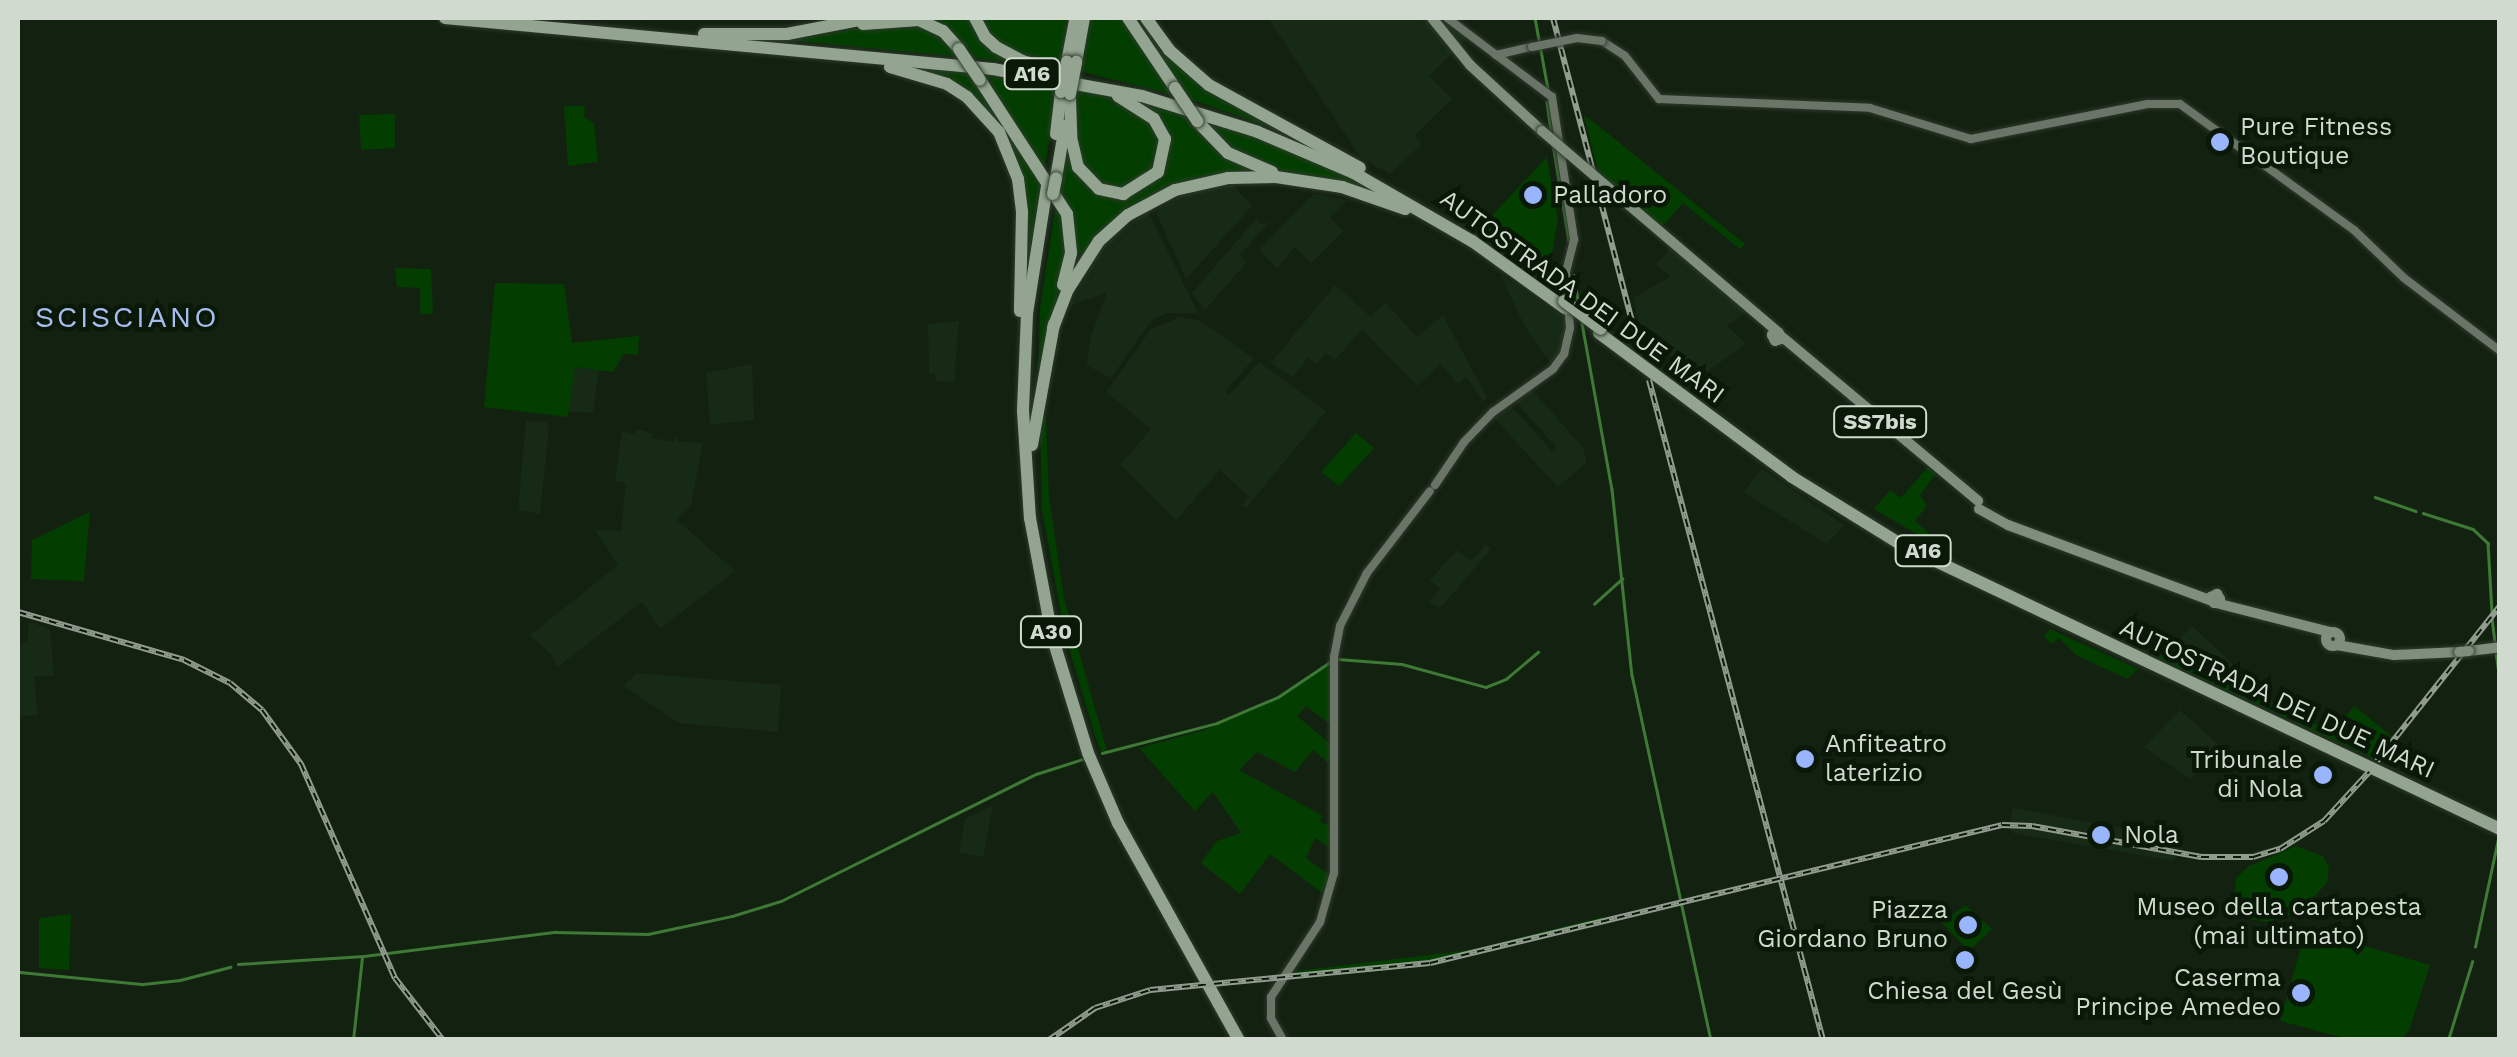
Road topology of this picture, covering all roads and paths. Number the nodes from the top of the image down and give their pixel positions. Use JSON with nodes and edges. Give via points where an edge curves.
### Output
{"nodes":[{"id":1,"x":446,"y":18,"type":"edge"},
{"id":2,"x":498,"y":18,"type":"edge"},
{"id":3,"x":870,"y":18,"type":"edge"},
{"id":4,"x":975,"y":18,"type":"edge"},
{"id":5,"x":1068,"y":18,"type":"edge"},
{"id":6,"x":1076,"y":18,"type":"edge"},
{"id":7,"x":1084,"y":18,"type":"edge"},
{"id":8,"x":1128,"y":18,"type":"edge"},
{"id":9,"x":1146,"y":18,"type":"edge"},
{"id":10,"x":1439,"y":21,"type":"edge"},
{"id":11,"x":833,"y":28,"type":"junction"},
{"id":12,"x":626,"y":30,"type":"junction"},
{"id":13,"x":1470,"y":37,"type":"junction"},
{"id":14,"x":704,"y":42,"type":"junction"},
{"id":15,"x":1486,"y":46,"type":"junction"},
{"id":16,"x":1514,"y":50,"type":"junction"},
{"id":17,"x":1462,"y":54,"type":"junction"},
{"id":18,"x":1496,"y":55,"type":"junction"},
{"id":19,"x":1070,"y":60,"type":"junction"},
{"id":20,"x":1510,"y":66,"type":"junction"},
{"id":21,"x":993,"y":69,"type":"junction"},
{"id":22,"x":1649,"y":88,"type":"junction"},
{"id":23,"x":1143,"y":91,"type":"junction"},
{"id":24,"x":1067,"y":95,"type":"junction"},
{"id":25,"x":1675,"y":100,"type":"junction"},
{"id":26,"x":1051,"y":182,"type":"junction"},
{"id":27,"x":1324,"y":184,"type":"junction"},
{"id":28,"x":1405,"y":194,"type":"junction"},
{"id":29,"x":1565,"y":305,"type":"junction"},
{"id":30,"x":1053,"y":328,"type":"junction"},
{"id":31,"x":2500,"y":351,"type":"edge"},
{"id":32,"x":1024,"y":367,"type":"junction"},
{"id":33,"x":1032,"y":445,"type":"junction"},
{"id":34,"x":2500,"y":646,"type":"edge"},
{"id":35,"x":2500,"y":826,"type":"edge"},
{"id":36,"x":1239,"y":1040,"type":"edge"},
{"id":37,"x":1247,"y":1040,"type":"edge"},
{"id":38,"x":1282,"y":1040,"type":"edge"}],
"edges":[{"from":1,"to":14,"type":"highway","name":"AUTOSTRADA DEI DUE MARI","number":"A16"},
{"from":2,"to":12,"type":"highway","name":"AUTOSTRADA DEI DUE MARI","number":"A16"},
{"from":3,"to":11,"type":"highway"},
{"from":4,"to":23,"type":"highway","via":[[985,37],[1022,61]]},
{"from":5,"to":19,"type":"highway"},
{"from":6,"to":19,"type":"highway","number":"A30"},
{"from":7,"to":19,"type":"highway","number":"A30"},
{"from":8,"to":27,"type":"highway","bridge":true,"via":[[1216,144],[1240,161]]},
{"from":9,"to":28,"type":"highway","via":[[1209,85]]},
{"from":10,"to":13,"type":"main road"},
{"from":10,"to":13,"type":"main road"},
{"from":10,"to":17,"type":"main road","number":"SS7bis"},
{"from":11,"to":12,"type":"highway","via":[[737,36]]},
{"from":11,"to":30,"type":"highway","bridge":true,"via":[[918,20],[944,32],[959,49],[1068,214],[1071,253]]},
{"from":12,"to":23,"type":"highway","name":"AUTOSTRADA DEI DUE MARI","number":"A16","via":[[994,64]]},
{"from":13,"to":15,"type":"main road"},
{"from":13,"to":17,"type":"main road","via":[[1461,41]]},
{"from":14,"to":21,"type":"highway","name":"AUTOSTRADA DEI DUE MARI","number":"A16"},
{"from":14,"to":32,"type":"highway","via":[[924,74],[984,113],[1000,132],[1018,179]]},
{"from":15,"to":16,"type":"main road"},
{"from":15,"to":18,"type":"main road"},
{"from":16,"to":18,"type":"main road"},
{"from":16,"to":20,"type":"main road","via":[[1507,56]]},
{"from":16,"to":22,"type":"main road","bridge":true,"via":[[1577,38],[1602,41],[1626,56]]},
{"from":17,"to":34,"type":"main road","number":"SS7bis","bridge":true,"via":[[1777,337],[1999,520],[2358,647],[2394,655]]},
{"from":18,"to":20,"type":"main road"},
{"from":19,"to":24,"type":"highway","number":"A30","bridge":true},
{"from":20,"to":38,"type":"main road","via":[[1552,97],[1573,229],[1566,272],[1568,343],[1553,368],[1464,442],[1356,590],[1340,626],[1332,886],[1315,932],[1276,986],[1271,1018]]},
{"from":21,"to":24,"type":"highway","via":[[1102,90],[1138,106],[1165,139],[1158,172],[1123,194],[1099,189],[1084,177]]},
{"from":21,"to":29,"type":"highway","name":"AUTOSTRADA DEI DUE MARI","number":"A16","via":[[1142,96],[1307,152],[1444,224]]},
{"from":22,"to":25,"type":"main road"},
{"from":22,"to":25,"type":"main road","via":[[1654,98]]},
{"from":23,"to":28,"type":"highway","name":"AUTOSTRADA DEI DUE MARI","number":"A16","via":[[1260,128]]},
{"from":24,"to":26,"type":"highway","number":"A30"},
{"from":25,"to":31,"type":"main road","via":[[1870,108],[1971,139],[2175,102],[2355,231]]},
{"from":26,"to":32,"type":"highway","number":"A30","via":[[1030,287]]},
{"from":26,"to":33,"type":"highway","number":"A30","via":[[1035,315]]},
{"from":27,"to":29,"type":"highway","via":[[1382,199],[1438,224]]},
{"from":27,"to":30,"type":"highway","via":[[1228,178],[1151,200],[1091,250]]},
{"from":28,"to":29,"type":"highway","name":"AUTOSTRADA DEI DUE MARI","number":"A16"},
{"from":29,"to":35,"type":"highway","name":"AUTOSTRADA DEI DUE MARI","number":"A16","bridge":true,"via":[[1792,477],[1879,532]]},
{"from":30,"to":33,"type":"highway"},
{"from":32,"to":36,"type":"highway","number":"A30","via":[[1024,452],[1036,560],[1069,699],[1118,823]]},
{"from":33,"to":37,"type":"highway","number":"A30","via":[[1049,589],[1095,750],[1159,884]]}]}
